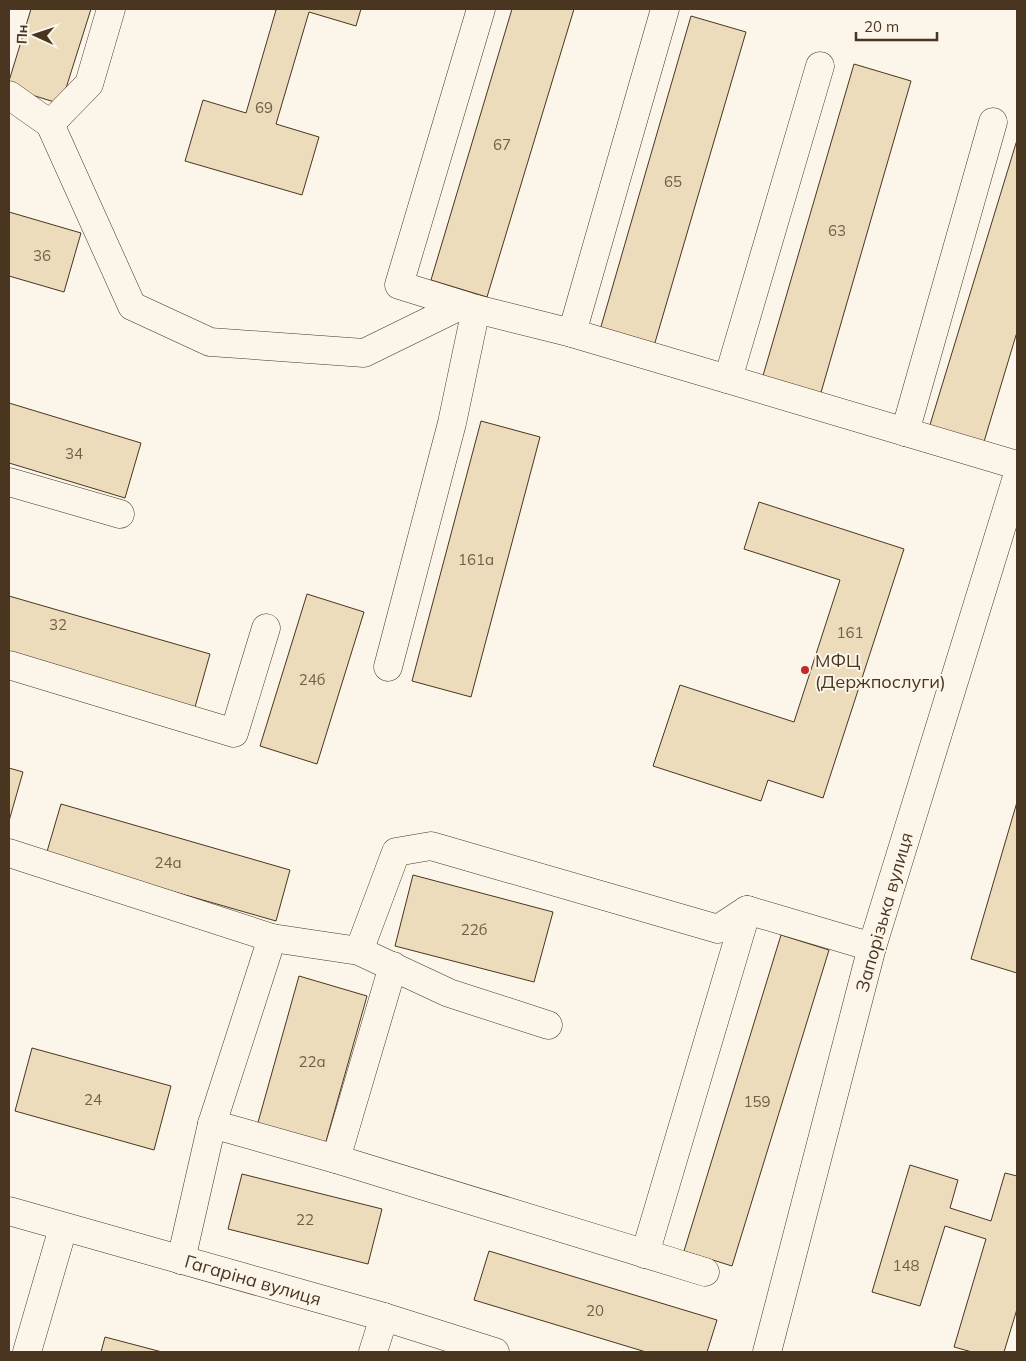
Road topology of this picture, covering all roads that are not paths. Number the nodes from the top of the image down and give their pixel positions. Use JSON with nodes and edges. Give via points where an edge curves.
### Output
{"nodes":[{"id":1,"x":111,"y":9,"type":"edge"},
{"id":2,"x":481,"y":9,"type":"edge"},
{"id":3,"x":665,"y":9,"type":"edge"},
{"id":4,"x":820,"y":66,"type":"dead end"},
{"id":5,"x":9,"y":95,"type":"edge"},
{"id":6,"x":993,"y":122,"type":"dead end"},
{"id":7,"x":50,"y":124,"type":"junction"},
{"id":8,"x":469,"y":307,"type":"junction"},
{"id":9,"x":572,"y":333,"type":"junction"},
{"id":10,"x":728,"y":379,"type":"junction"},
{"id":11,"x":905,"y":432,"type":"junction"},
{"id":12,"x":1017,"y":465,"type":"edge"},
{"id":13,"x":1017,"y":477,"type":"edge"},
{"id":14,"x":9,"y":482,"type":"edge"},
{"id":15,"x":120,"y":514,"type":"dead end"},
{"id":16,"x":266,"y":628,"type":"dead end"},
{"id":17,"x":9,"y":665,"type":"edge"},
{"id":18,"x":388,"y":667,"type":"dead end"},
{"id":19,"x":9,"y":853,"type":"edge"},
{"id":20,"x":747,"y":910,"type":"junction"},
{"id":21,"x":272,"y":938,"type":"junction"},
{"id":22,"x":872,"y":947,"type":"junction"},
{"id":23,"x":359,"y":951,"type":"junction"},
{"id":24,"x":393,"y":966,"type":"junction"},
{"id":25,"x":548,"y":1025,"type":"dead end"},
{"id":26,"x":212,"y":1124,"type":"junction"},
{"id":27,"x":336,"y":1159,"type":"junction"},
{"id":28,"x":9,"y":1211,"type":"edge"},
{"id":29,"x":63,"y":1228,"type":"junction"},
{"id":30,"x":646,"y":1254,"type":"junction"},
{"id":31,"x":180,"y":1260,"type":"junction"},
{"id":32,"x":705,"y":1272,"type":"dead end"},
{"id":33,"x":384,"y":1317,"type":"junction"},
{"id":34,"x":27,"y":1352,"type":"edge"},
{"id":35,"x":373,"y":1352,"type":"edge"},
{"id":36,"x":495,"y":1352,"type":"edge"},
{"id":37,"x":767,"y":1352,"type":"edge"}],
"edges":[{"from":1,"to":7,"type":"street","via":[[89,84]]},
{"from":2,"to":8,"type":"street","via":[[399,286]]},
{"from":3,"to":9,"type":"street"},
{"from":4,"to":10,"type":"street"},
{"from":5,"to":7,"type":"street"},
{"from":6,"to":11,"type":"street"},
{"from":7,"to":8,"type":"street","via":[[132,306],[210,342],[364,352]]},
{"from":8,"to":9,"type":"street"},
{"from":8,"to":18,"type":"street","via":[[452,423]]},
{"from":9,"to":10,"type":"street"},
{"from":10,"to":11,"type":"street"},
{"from":11,"to":12,"type":"street"},
{"from":13,"to":22,"type":"street","name":"Запорізька вулиця"},
{"from":14,"to":15,"type":"street"},
{"from":16,"to":17,"type":"street","via":[[234,733]]},
{"from":19,"to":21,"type":"street"},
{"from":20,"to":22,"type":"street"},
{"from":20,"to":23,"type":"street","via":[[718,928],[431,846],[396,852]]},
{"from":20,"to":30,"type":"street"},
{"from":21,"to":23,"type":"street"},
{"from":21,"to":26,"type":"street"},
{"from":22,"to":37,"type":"street","name":"Запорізька вулиця"},
{"from":23,"to":24,"type":"street"},
{"from":24,"to":25,"type":"street","via":[[449,993]]},
{"from":24,"to":27,"type":"street"},
{"from":26,"to":27,"type":"street"},
{"from":26,"to":31,"type":"street"},
{"from":27,"to":30,"type":"street"},
{"from":28,"to":29,"type":"street","name":"Гагаріна вулиця"},
{"from":29,"to":31,"type":"street","name":"Гагаріна вулиця"},
{"from":29,"to":34,"type":"street"},
{"from":30,"to":32,"type":"street"},
{"from":31,"to":33,"type":"street","name":"Гагаріна вулиця"},
{"from":33,"to":35,"type":"street"},
{"from":33,"to":36,"type":"street","name":"Гагаріна вулиця"}]}
